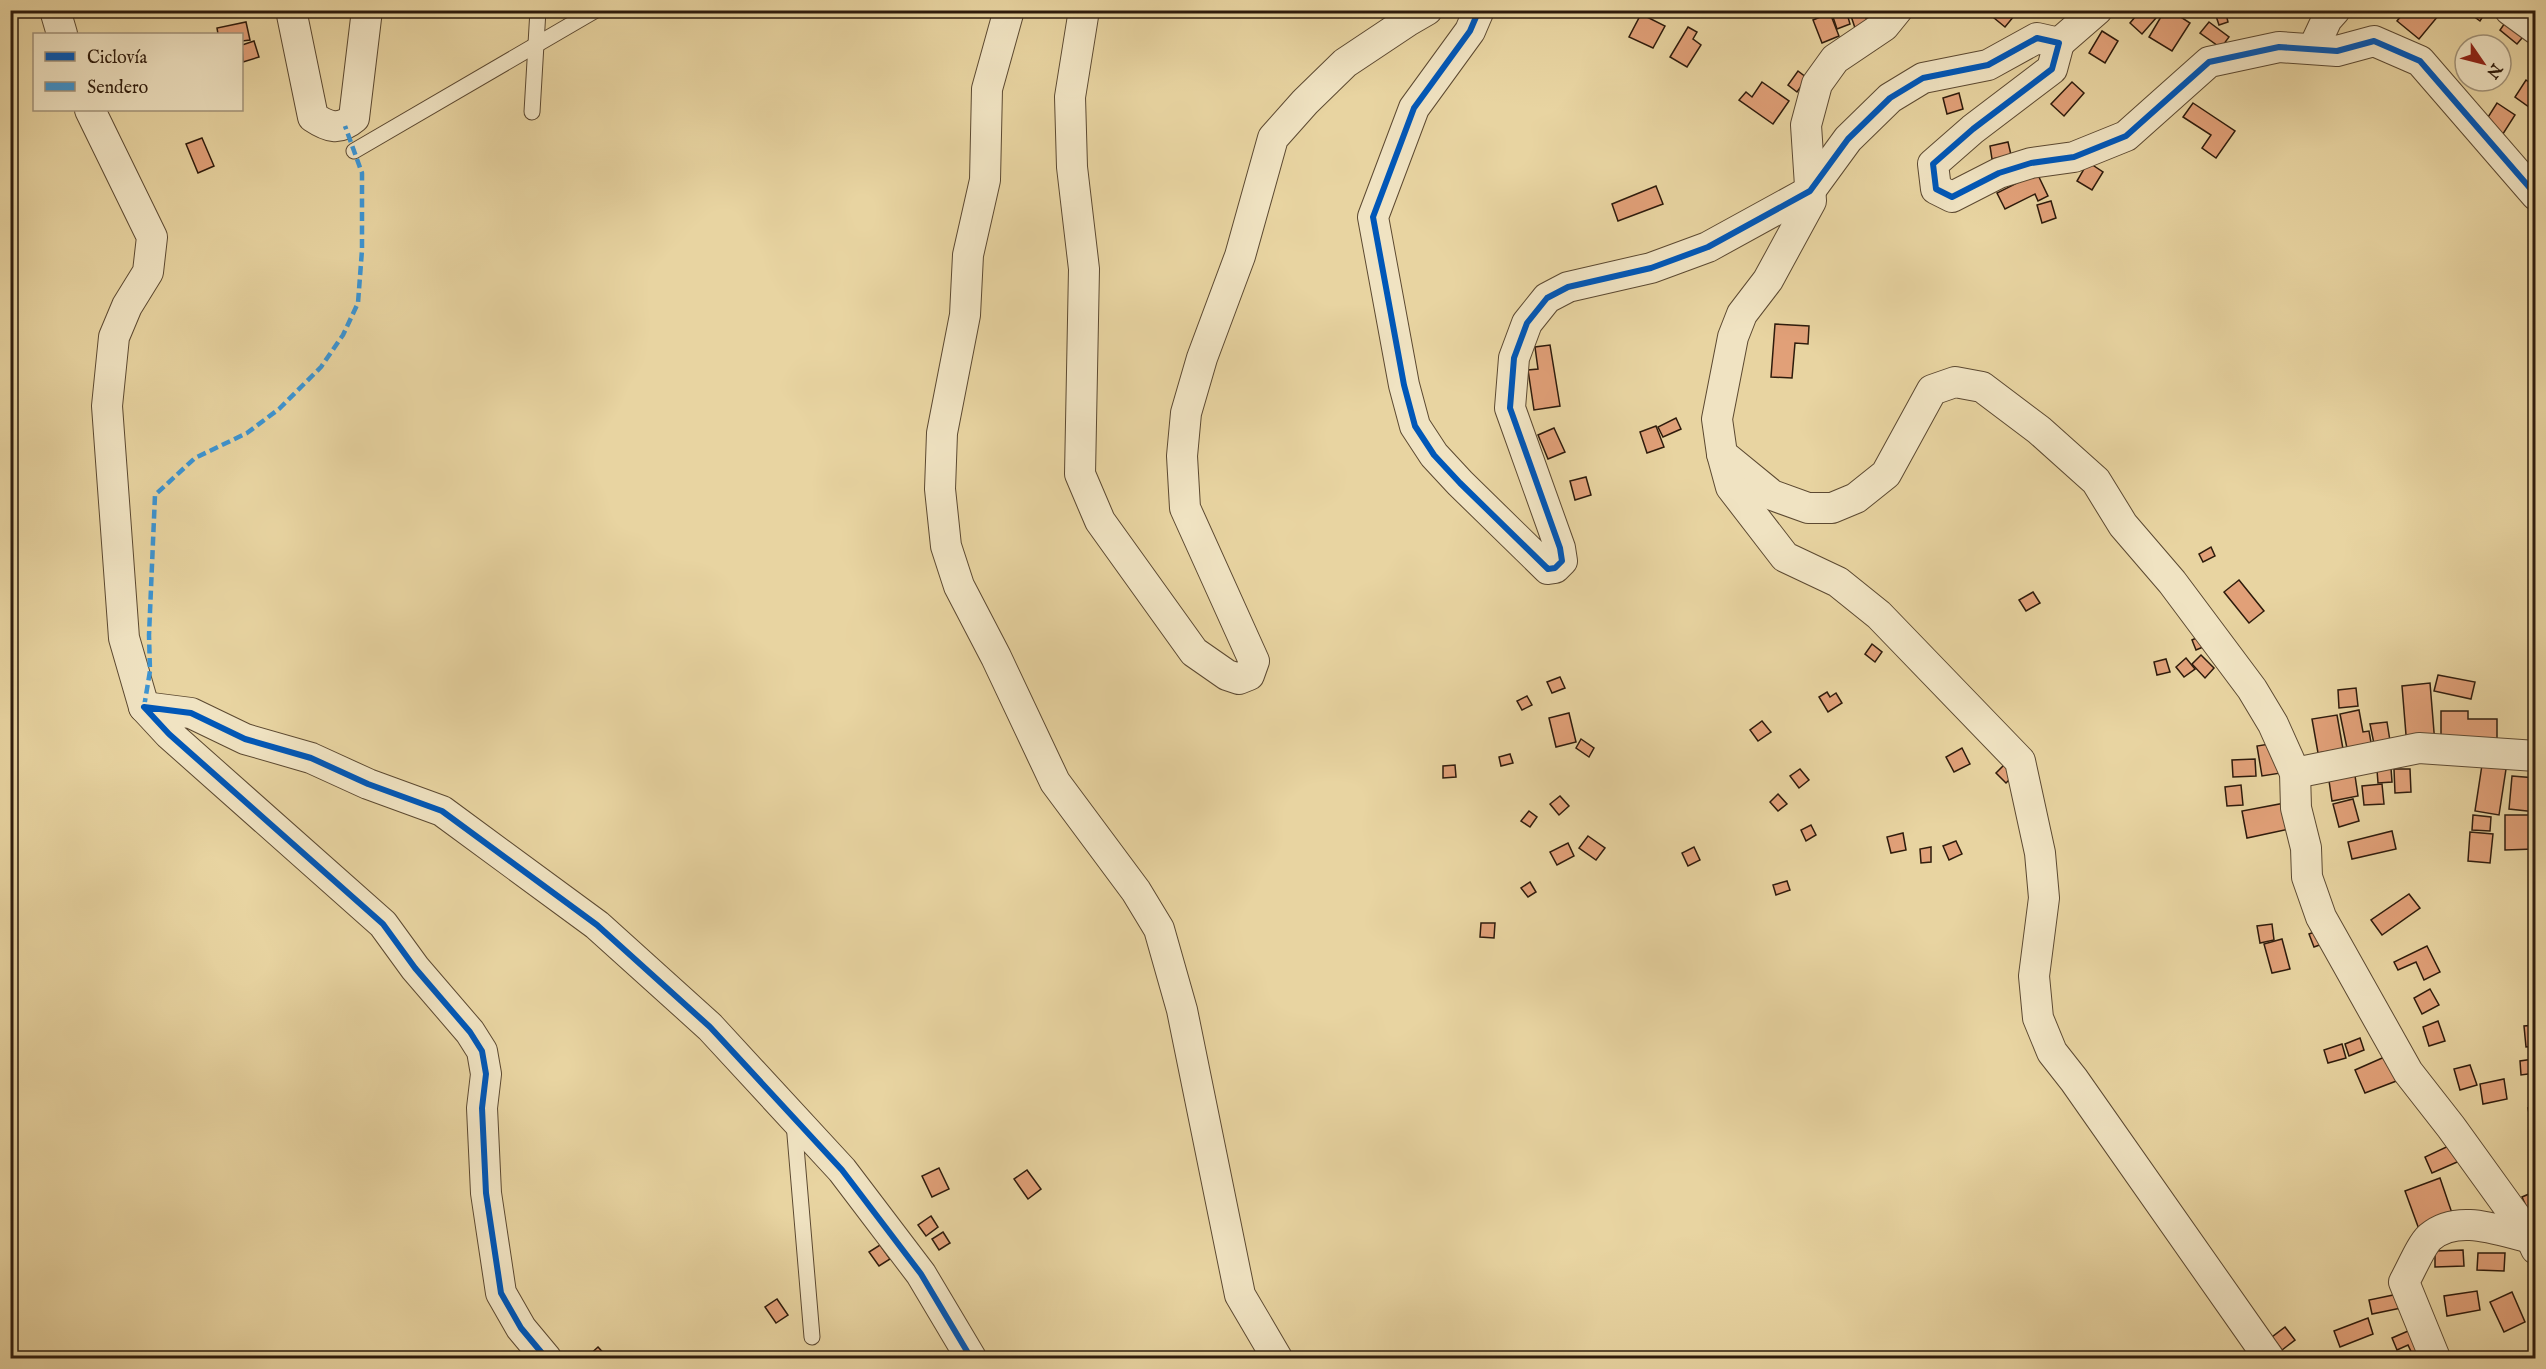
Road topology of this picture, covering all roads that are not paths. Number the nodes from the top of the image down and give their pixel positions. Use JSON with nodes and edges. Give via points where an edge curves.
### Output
{"nodes":[{"id":1,"x":55,"y":10,"type":"edge"},
{"id":2,"x":291,"y":10,"type":"edge"},
{"id":3,"x":367,"y":10,"type":"edge"},
{"id":4,"x":538,"y":10,"type":"edge"},
{"id":5,"x":596,"y":10,"type":"edge"},
{"id":6,"x":1009,"y":10,"type":"edge"},
{"id":7,"x":1084,"y":10,"type":"edge"},
{"id":8,"x":1428,"y":10,"type":"edge"},
{"id":9,"x":1479,"y":10,"type":"edge"},
{"id":10,"x":1897,"y":10,"type":"edge"},
{"id":11,"x":2097,"y":10,"type":"edge"},
{"id":12,"x":2335,"y":10,"type":"edge"},
{"id":13,"x":2510,"y":10,"type":"edge"},
{"id":14,"x":2535,"y":29,"type":"edge"},
{"id":15,"x":62,"y":33,"type":"edge"},
{"id":16,"x":2059,"y":43,"type":"junction"},
{"id":17,"x":536,"y":44,"type":"junction"},
{"id":18,"x":2313,"y":50,"type":"junction"},
{"id":19,"x":90,"y":111,"type":"edge"},
{"id":20,"x":532,"y":112,"type":"dead end"},
{"id":21,"x":354,"y":151,"type":"dead end"},
{"id":22,"x":1810,"y":191,"type":"junction"},
{"id":23,"x":2535,"y":195,"type":"edge"},
{"id":24,"x":1722,"y":454,"type":"junction"},
{"id":25,"x":144,"y":707,"type":"junction"},
{"id":26,"x":2535,"y":756,"type":"edge"},
{"id":27,"x":2295,"y":773,"type":"junction"},
{"id":28,"x":793,"y":1117,"type":"junction"},
{"id":29,"x":2534,"y":1241,"type":"edge"},
{"id":30,"x":812,"y":1337,"type":"dead end"},
{"id":31,"x":546,"y":1359,"type":"edge"},
{"id":32,"x":971,"y":1359,"type":"edge"},
{"id":33,"x":1277,"y":1359,"type":"edge"},
{"id":34,"x":2269,"y":1359,"type":"edge"},
{"id":35,"x":2435,"y":1359,"type":"edge"}],
"edges":[{"from":1,"to":15,"type":"street"},
{"from":2,"to":3,"type":"street","via":[[313,117],[329,127],[345,126],[354,118]]},
{"from":4,"to":17,"type":"lane"},
{"from":5,"to":17,"type":"lane"},
{"from":6,"to":33,"type":"street","via":[[987,89],[985,180],[968,255],[965,315],[942,433],[940,489],[946,546],[959,586],[1055,782],[1136,891],[1159,929],[1182,1010],[1240,1295]]},
{"from":7,"to":8,"type":"street","via":[[1070,97],[1072,167],[1084,269],[1080,474],[1100,521],[1194,652],[1239,679],[1249,675],[1254,661],[1185,507],[1182,456],[1186,413],[1240,256],[1273,138],[1345,63]]},
{"from":9,"to":22,"type":"street","via":[[1470,31],[1414,108],[1373,217],[1415,426],[1434,455],[1460,483],[1548,568],[1556,568],[1562,561],[1560,548],[1510,408],[1514,358],[1527,323],[1546,298],[1568,287],[1651,268],[1708,247]]},
{"from":10,"to":22,"type":"street","via":[[1884,26],[1835,59],[1817,84],[1806,125]]},
{"from":11,"to":16,"type":"street"},
{"from":12,"to":18,"type":"street","via":[[2326,19]]},
{"from":13,"to":14,"type":"street"},
{"from":16,"to":18,"type":"street","via":[[2052,69],[1933,164],[1936,189],[1953,197],[1999,173],[2031,163],[2074,157],[2126,136],[2209,62],[2279,47]]},
{"from":16,"to":22,"type":"street","via":[[2037,38],[1988,65],[1923,78],[1890,98],[1848,139]]},
{"from":17,"to":20,"type":"lane"},
{"from":17,"to":21,"type":"lane"},
{"from":18,"to":23,"type":"street","via":[[2337,51],[2374,41],[2420,61]]},
{"from":19,"to":25,"type":"street","via":[[152,237],[148,272],[114,337],[107,405],[124,638]]},
{"from":22,"to":24,"type":"street","via":[[1811,201],[1768,280],[1742,314],[1733,337],[1717,419]]},
{"from":24,"to":27,"type":"street","via":[[1772,495],[1808,508],[1832,508],[1856,498],[1886,474],[1932,390],[1955,382],[1982,387],[2097,481],[2123,525],[2172,582],[2252,689]]},
{"from":24,"to":34,"type":"street","via":[[1731,487],[1785,557],[1838,582],[1879,615],[2020,761],[2040,853],[2044,898],[2034,976],[2038,1018],[2052,1052]]},
{"from":25,"to":28,"type":"street","via":[[191,713],[245,739],[311,758],[442,811],[597,925],[711,1027]]},
{"from":25,"to":31,"type":"street","via":[[169,734],[383,924],[482,1051],[486,1074],[482,1108],[486,1192],[501,1293],[520,1328]]},
{"from":26,"to":27,"type":"street","via":[[2419,748]]},
{"from":27,"to":29,"type":"street","via":[[2296,808],[2306,848],[2307,877],[2321,917],[2408,1072]]},
{"from":28,"to":30,"type":"lane"},
{"from":28,"to":32,"type":"street","via":[[842,1170],[921,1274]]},
{"from":29,"to":35,"type":"street","via":[[2468,1224],[2447,1228],[2430,1237],[2404,1282]]}]}
